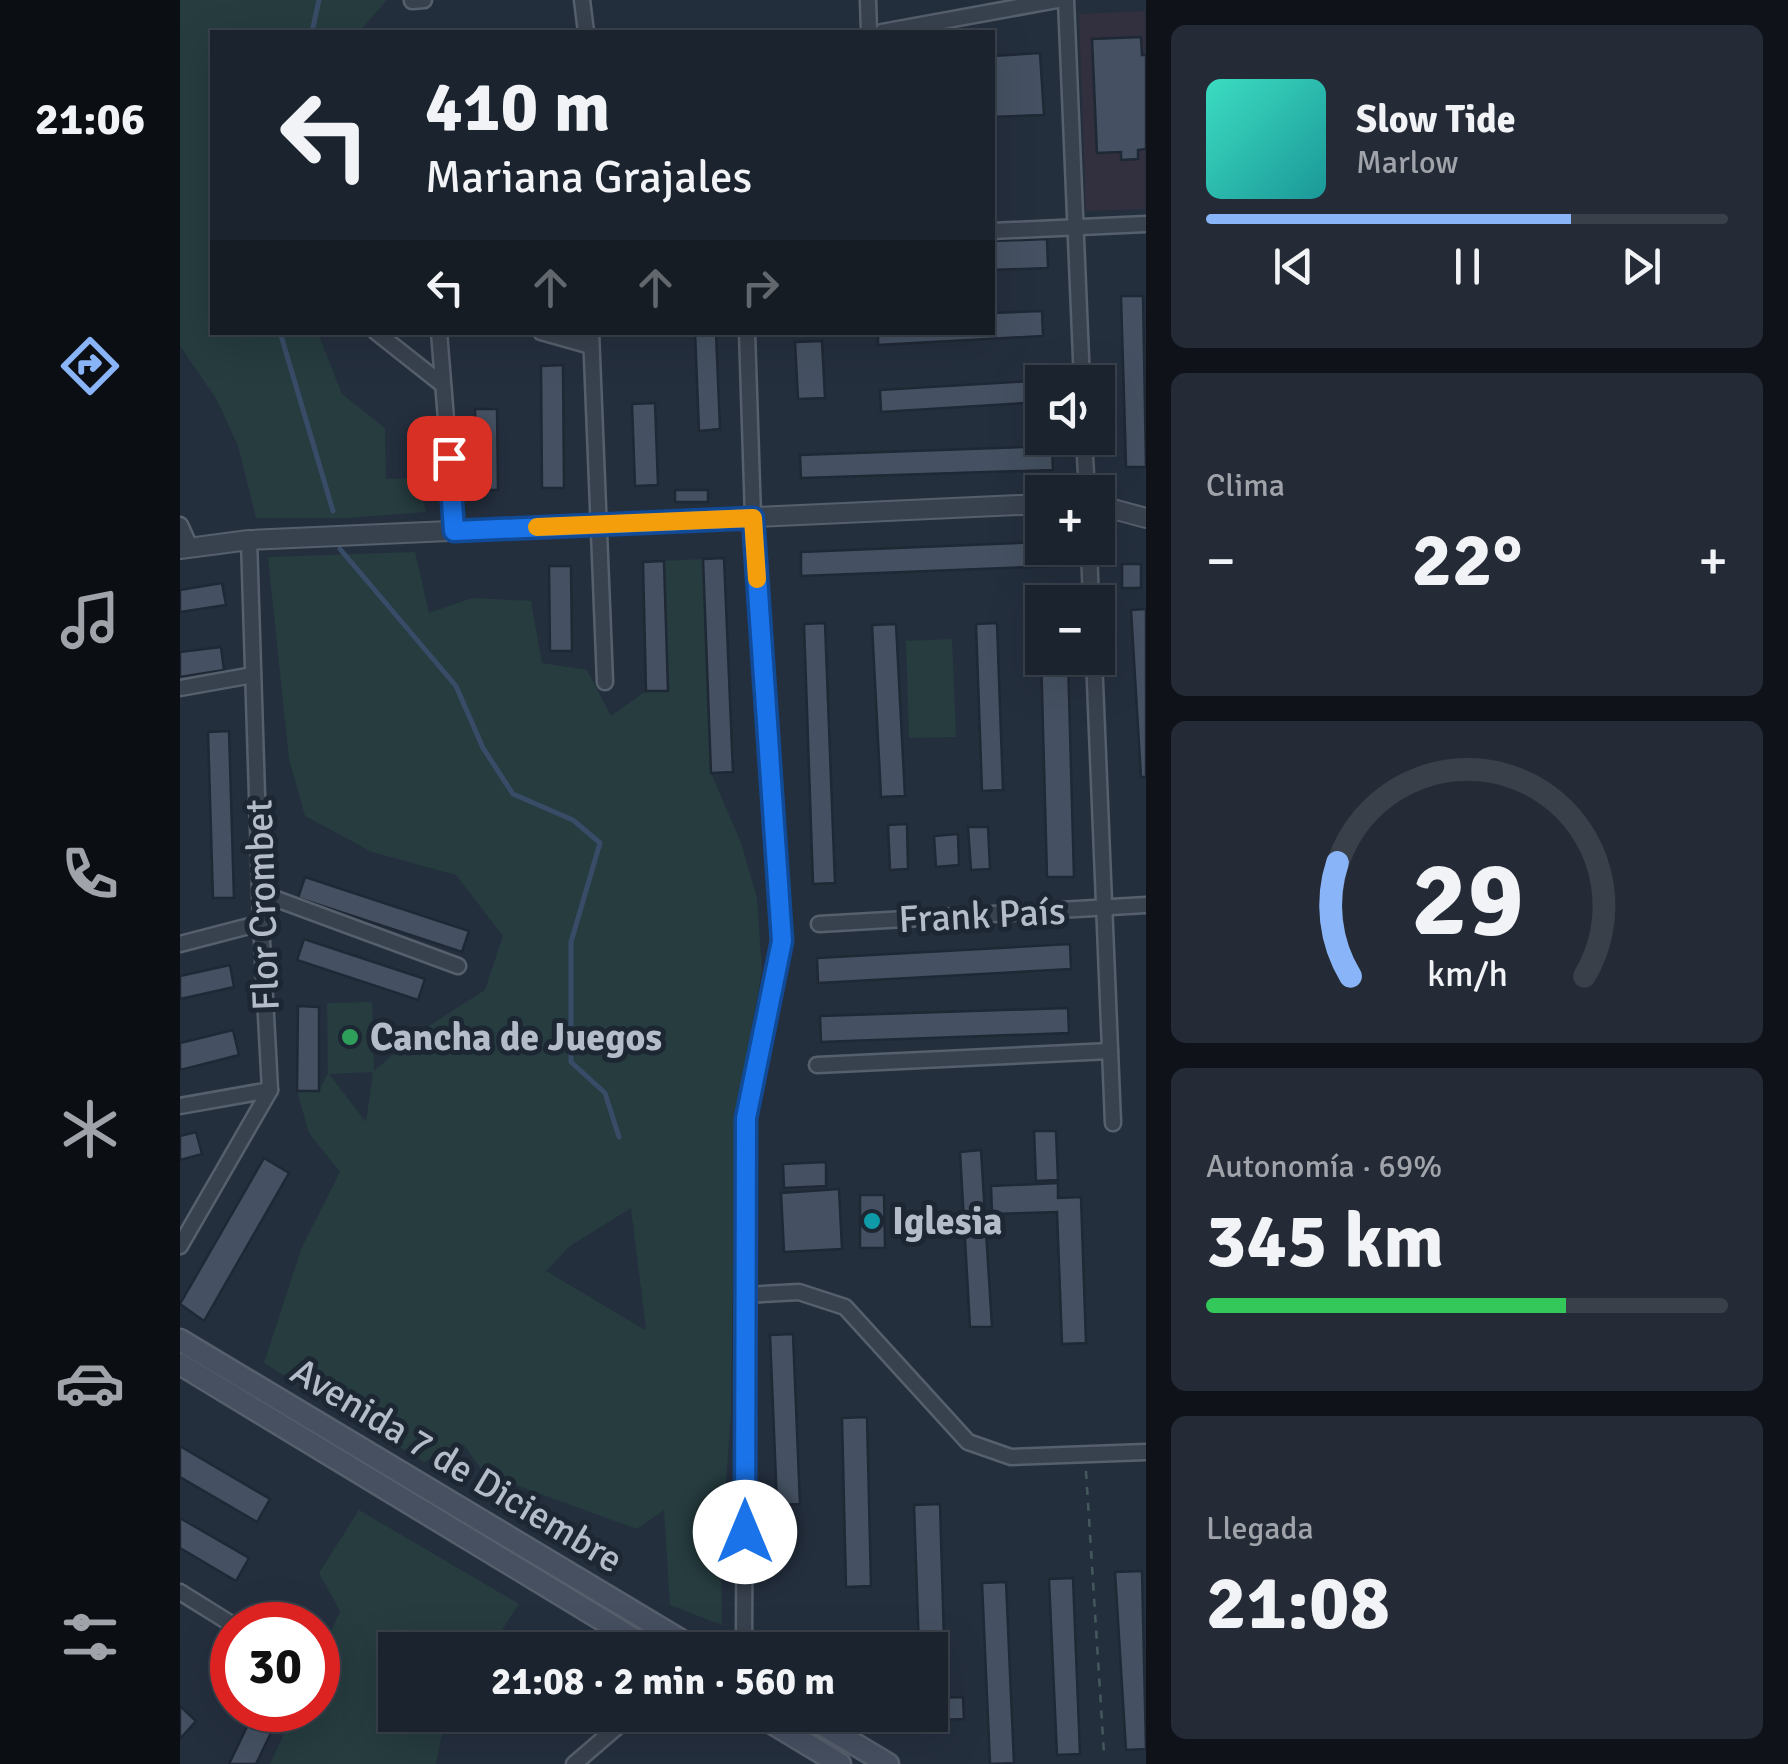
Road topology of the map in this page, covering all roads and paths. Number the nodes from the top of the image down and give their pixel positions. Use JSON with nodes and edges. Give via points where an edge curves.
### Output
{"nodes":[{"id":1,"x":424,"y":0,"type":"edge"},
{"id":2,"x":582,"y":0,"type":"edge"},
{"id":3,"x":868,"y":0,"type":"edge"},
{"id":4,"x":1057,"y":0,"type":"edge"},
{"id":5,"x":1066,"y":0,"type":"edge"},
{"id":6,"x":412,"y":1,"type":"edge"},
{"id":7,"x":586,"y":30,"type":"edge"},
{"id":8,"x":869,"y":30,"type":"edge"},
{"id":9,"x":893,"y":30,"type":"edge"},
{"id":10,"x":1146,"y":224,"type":"edge"},
{"id":11,"x":1076,"y":226,"type":"junction"},
{"id":12,"x":995,"y":231,"type":"edge"},
{"id":13,"x":380,"y":335,"type":"edge"},
{"id":14,"x":439,"y":335,"type":"edge"},
{"id":15,"x":562,"y":335,"type":"edge"},
{"id":16,"x":746,"y":335,"type":"edge"},
{"id":17,"x":591,"y":339,"type":"edge"},
{"id":18,"x":1081,"y":365,"type":"edge"},
{"id":19,"x":443,"y":385,"type":"junction"},
{"id":20,"x":1025,"y":505,"type":"edge"},
{"id":21,"x":1115,"y":510,"type":"edge"},
{"id":22,"x":753,"y":518,"type":"junction"},
{"id":23,"x":1146,"y":518,"type":"edge"},
{"id":24,"x":598,"y":524,"type":"junction"},
{"id":25,"x":180,"y":525,"type":"edge"},
{"id":26,"x":454,"y":531,"type":"junction"},
{"id":27,"x":249,"y":540,"type":"junction"},
{"id":28,"x":185,"y":548,"type":"edge"},
{"id":29,"x":254,"y":675,"type":"junction"},
{"id":30,"x":1095,"y":675,"type":"edge"},
{"id":31,"x":605,"y":682,"type":"dead end"},
{"id":32,"x":180,"y":688,"type":"edge"},
{"id":33,"x":260,"y":893,"type":"junction"},
{"id":34,"x":1146,"y":905,"type":"edge"},
{"id":35,"x":1104,"y":908,"type":"junction"},
{"id":36,"x":261,"y":922,"type":"junction"},
{"id":37,"x":818,"y":924,"type":"dead end"},
{"id":38,"x":180,"y":944,"type":"edge"},
{"id":39,"x":458,"y":966,"type":"dead end"},
{"id":40,"x":1110,"y":1051,"type":"junction"},
{"id":41,"x":817,"y":1065,"type":"dead end"},
{"id":42,"x":270,"y":1090,"type":"junction"},
{"id":43,"x":180,"y":1106,"type":"edge"},
{"id":44,"x":1113,"y":1123,"type":"dead end"},
{"id":45,"x":180,"y":1246,"type":"edge"},
{"id":46,"x":746,"y":1296,"type":"junction"},
{"id":47,"x":180,"y":1340,"type":"edge"},
{"id":48,"x":180,"y":1364,"type":"edge"},
{"id":49,"x":1146,"y":1452,"type":"edge"},
{"id":50,"x":1085,"y":1455,"type":"junction"},
{"id":51,"x":180,"y":1592,"type":"edge"},
{"id":52,"x":210,"y":1611,"type":"edge"},
{"id":53,"x":622,"y":1632,"type":"edge"},
{"id":54,"x":668,"y":1632,"type":"edge"},
{"id":55,"x":744,"y":1632,"type":"edge"},
{"id":56,"x":611,"y":1732,"type":"edge"},
{"id":57,"x":787,"y":1732,"type":"edge"},
{"id":58,"x":834,"y":1732,"type":"edge"},
{"id":59,"x":1104,"y":1754,"type":"dead end"},
{"id":60,"x":574,"y":1764,"type":"edge"},
{"id":61,"x":840,"y":1764,"type":"edge"},
{"id":62,"x":888,"y":1764,"type":"edge"}],
"edges":[{"from":1,"to":6,"type":"street"},
{"from":2,"to":7,"type":"street"},
{"from":3,"to":8,"type":"street"},
{"from":4,"to":9,"type":"street"},
{"from":5,"to":11,"type":"street"},
{"from":10,"to":11,"type":"street"},
{"from":11,"to":12,"type":"street"},
{"from":11,"to":18,"type":"street"},
{"from":13,"to":19,"type":"street"},
{"from":14,"to":19,"type":"street"},
{"from":15,"to":17,"type":"street"},
{"from":16,"to":22,"type":"street"},
{"from":17,"to":24,"type":"street"},
{"from":19,"to":26,"type":"street"},
{"from":20,"to":22,"type":"street"},
{"from":21,"to":23,"type":"street"},
{"from":22,"to":24,"type":"street"},
{"from":22,"to":46,"type":"street","via":[[782,941],[746,1118]]},
{"from":24,"to":26,"type":"street"},
{"from":24,"to":31,"type":"street"},
{"from":25,"to":28,"type":"street"},
{"from":26,"to":27,"type":"street"},
{"from":27,"to":28,"type":"street"},
{"from":27,"to":29,"type":"street","name":"Flor Crombet"},
{"from":29,"to":32,"type":"street"},
{"from":29,"to":33,"type":"street","name":"Flor Crombet"},
{"from":30,"to":35,"type":"street"},
{"from":33,"to":36,"type":"street","name":"Flor Crombet"},
{"from":33,"to":39,"type":"street"},
{"from":34,"to":35,"type":"street","name":"Frank País"},
{"from":35,"to":37,"type":"street","name":"Frank País"},
{"from":35,"to":40,"type":"street"},
{"from":36,"to":38,"type":"street"},
{"from":36,"to":42,"type":"street","name":"Flor Crombet"},
{"from":40,"to":41,"type":"street"},
{"from":40,"to":44,"type":"street"},
{"from":42,"to":43,"type":"street"},
{"from":42,"to":45,"type":"street"},
{"from":46,"to":50,"type":"street","via":[[798,1292],[846,1307],[968,1442],[1011,1457]]},
{"from":46,"to":55,"type":"street"},
{"from":47,"to":54,"type":"main road","name":"Avenida 7 de Diciembre"},
{"from":48,"to":53,"type":"main road","name":"Avenida 7 de Diciembre"},
{"from":49,"to":50,"type":"street"},
{"from":50,"to":59,"type":"path"},
{"from":51,"to":52,"type":"street"},
{"from":56,"to":60,"type":"street"},
{"from":57,"to":61,"type":"main road"},
{"from":58,"to":62,"type":"main road"}]}
